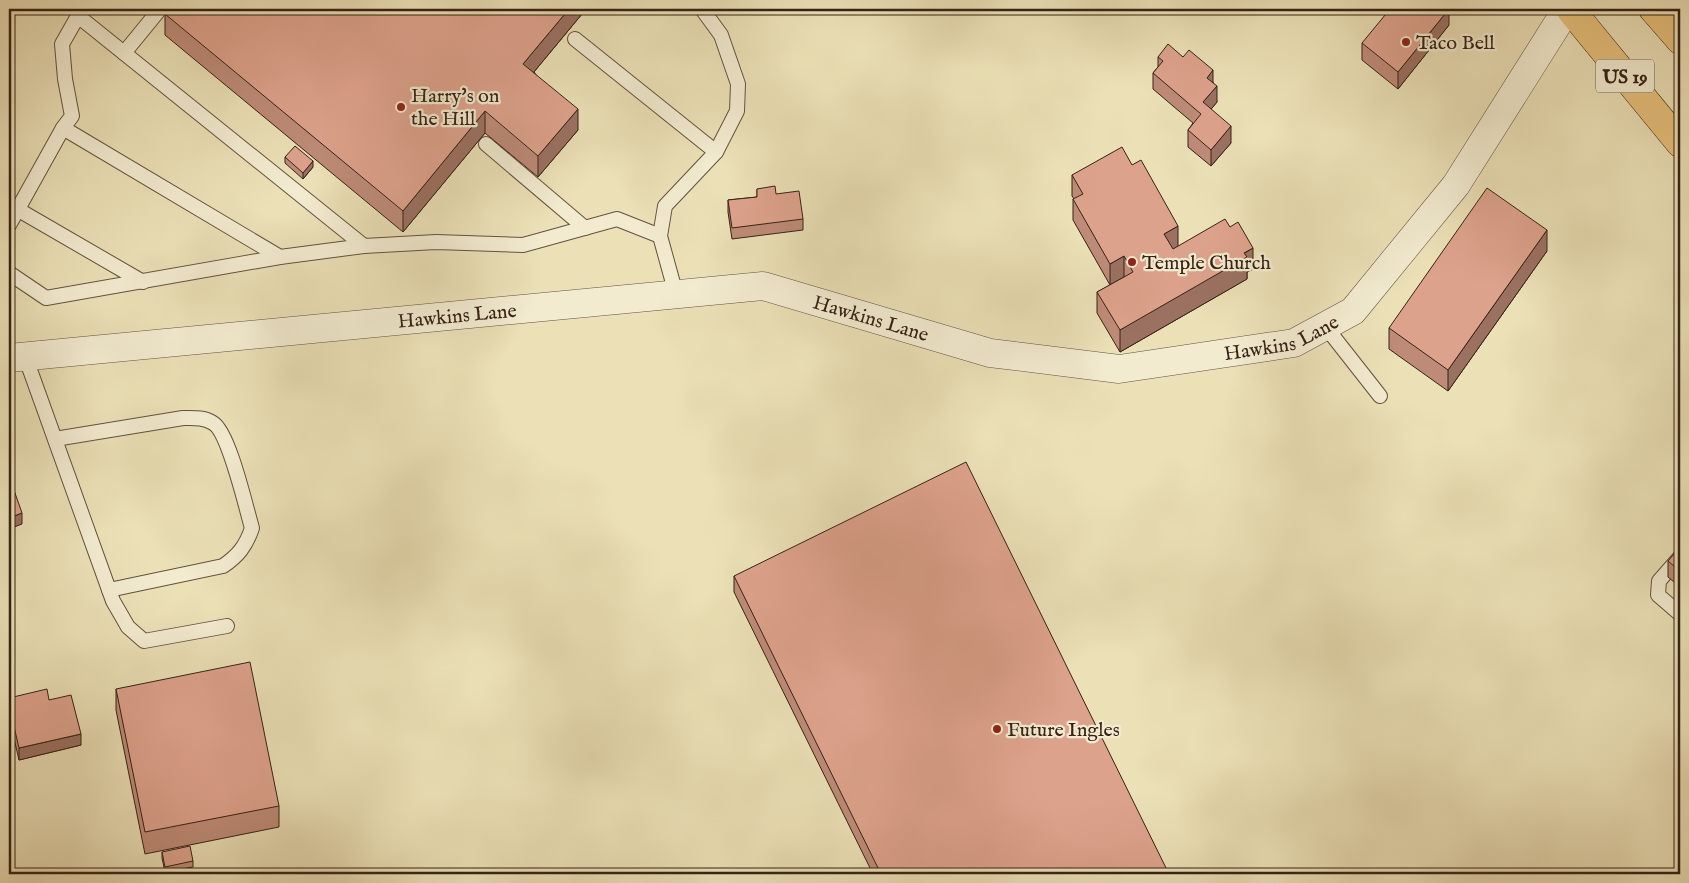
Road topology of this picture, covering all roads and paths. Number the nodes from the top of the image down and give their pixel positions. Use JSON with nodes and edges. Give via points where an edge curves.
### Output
{"nodes":[{"id":1,"x":160,"y":9,"type":"edge"},
{"id":2,"x":702,"y":9,"type":"edge"},
{"id":3,"x":1569,"y":9,"type":"edge"},
{"id":4,"x":1653,"y":9,"type":"edge"},
{"id":5,"x":77,"y":12,"type":"edge"},
{"id":6,"x":575,"y":38,"type":"dead end"},
{"id":7,"x":1680,"y":40,"type":"edge"},
{"id":8,"x":124,"y":53,"type":"junction"},
{"id":9,"x":63,"y":128,"type":"junction"},
{"id":10,"x":1680,"y":143,"type":"edge"},
{"id":11,"x":486,"y":144,"type":"dead end"},
{"id":12,"x":716,"y":152,"type":"junction"},
{"id":13,"x":18,"y":209,"type":"junction"},
{"id":14,"x":9,"y":225,"type":"edge"},
{"id":15,"x":585,"y":228,"type":"junction"},
{"id":16,"x":660,"y":236,"type":"junction"},
{"id":17,"x":364,"y":246,"type":"junction"},
{"id":18,"x":280,"y":257,"type":"junction"},
{"id":19,"x":9,"y":273,"type":"edge"},
{"id":20,"x":143,"y":282,"type":"junction"},
{"id":21,"x":676,"y":294,"type":"junction"},
{"id":22,"x":1325,"y":326,"type":"junction"},
{"id":23,"x":17,"y":357,"type":"edge"},
{"id":24,"x":1380,"y":396,"type":"dead end"},
{"id":25,"x":56,"y":439,"type":"junction"},
{"id":26,"x":1680,"y":557,"type":"edge"},
{"id":27,"x":109,"y":590,"type":"junction"},
{"id":28,"x":1680,"y":614,"type":"edge"},
{"id":29,"x":227,"y":626,"type":"dead end"}],
"edges":[{"from":1,"to":8,"type":"lane"},
{"from":2,"to":12,"type":"lane","via":[[721,35],[738,84],[737,111]]},
{"from":3,"to":10,"type":"main road","number":"US 19"},
{"from":3,"to":22,"type":"street","name":"Hawkins Lane","via":[[1456,185],[1353,312]]},
{"from":4,"to":7,"type":"main road"},
{"from":5,"to":8,"type":"lane"},
{"from":5,"to":9,"type":"lane","via":[[62,44],[72,116]]},
{"from":6,"to":12,"type":"lane"},
{"from":8,"to":17,"type":"lane"},
{"from":9,"to":13,"type":"lane"},
{"from":9,"to":18,"type":"lane"},
{"from":11,"to":15,"type":"lane"},
{"from":12,"to":16,"type":"lane","via":[[665,206]]},
{"from":13,"to":14,"type":"lane"},
{"from":13,"to":20,"type":"lane"},
{"from":15,"to":16,"type":"lane","via":[[617,219]]},
{"from":15,"to":17,"type":"lane","via":[[523,245],[436,242]]},
{"from":16,"to":21,"type":"lane"},
{"from":17,"to":18,"type":"lane"},
{"from":18,"to":20,"type":"lane"},
{"from":19,"to":20,"type":"lane","via":[[46,298]]},
{"from":21,"to":22,"type":"street","name":"Hawkins Lane","via":[[763,286],[990,353],[1119,369],[1294,343]]},
{"from":21,"to":23,"type":"street","name":"Hawkins Lane"},
{"from":22,"to":24,"type":"lane"},
{"from":23,"to":25,"type":"lane"},
{"from":25,"to":27,"type":"lane"},
{"from":25,"to":27,"type":"lane","via":[[182,418],[203,418],[215,424],[225,438],[252,528],[237,557],[223,566]]},
{"from":26,"to":28,"type":"lane","via":[[1659,581],[1658,595]]},
{"from":27,"to":29,"type":"lane","via":[[128,627],[144,641]]}]}
